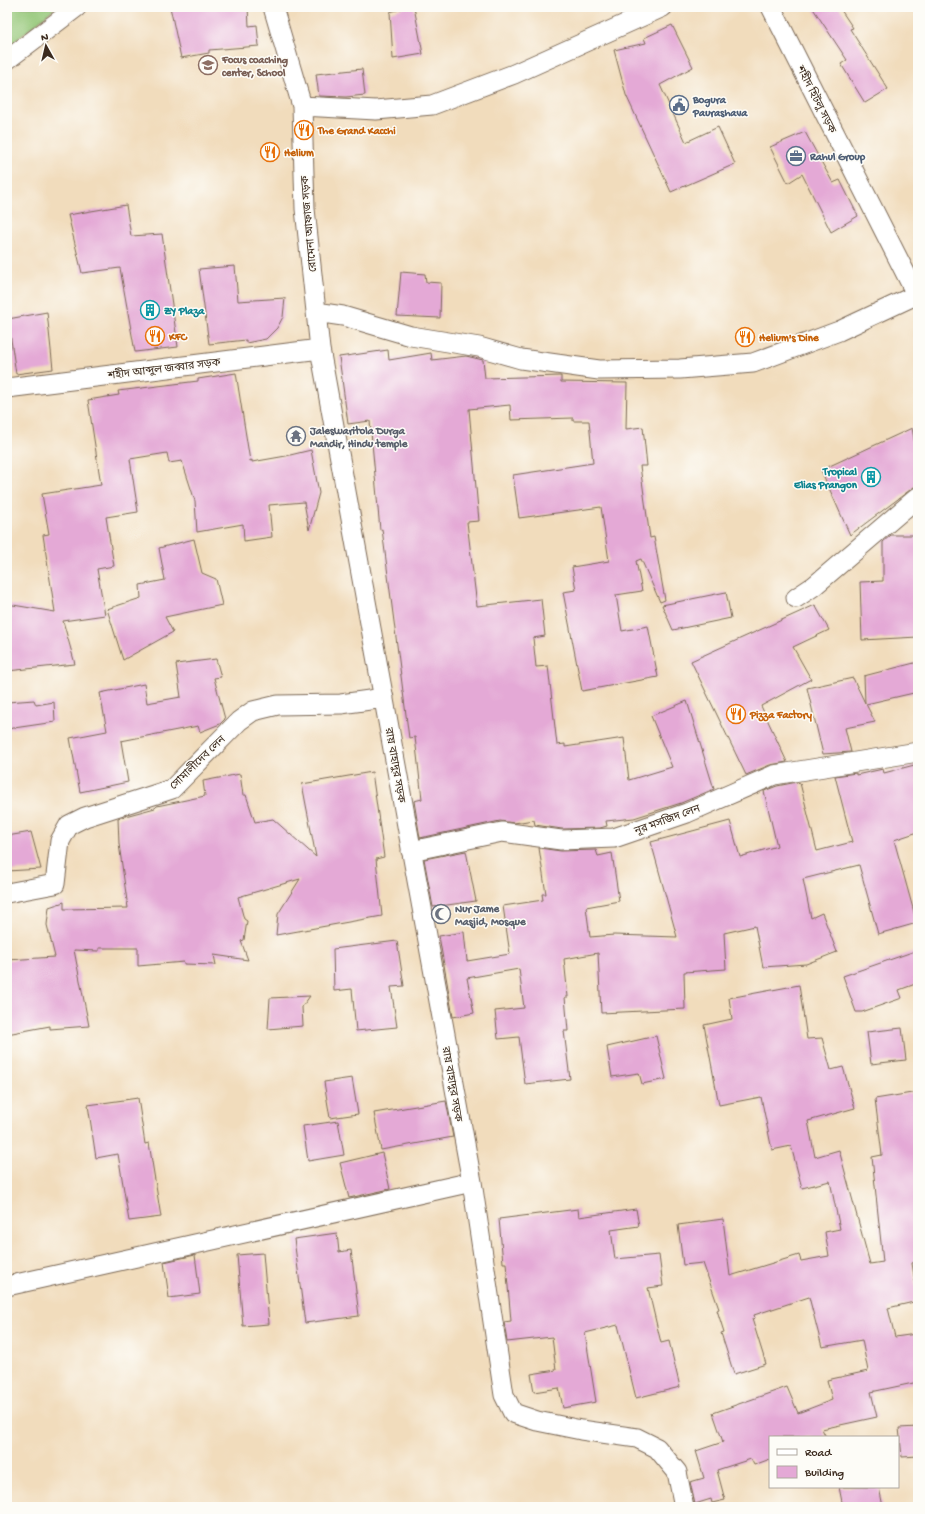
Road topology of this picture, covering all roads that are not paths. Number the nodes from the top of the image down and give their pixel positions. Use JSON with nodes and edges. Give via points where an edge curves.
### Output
{"nodes":[{"id":1,"x":77,"y":7,"type":"edge"},
{"id":2,"x":272,"y":7,"type":"edge"},
{"id":3,"x":663,"y":7,"type":"edge"},
{"id":4,"x":771,"y":7,"type":"edge"},
{"id":5,"x":7,"y":60,"type":"edge"},
{"id":6,"x":302,"y":106,"type":"junction"},
{"id":7,"x":917,"y":297,"type":"edge"},
{"id":8,"x":316,"y":312,"type":"junction"},
{"id":9,"x":320,"y":349,"type":"junction"},
{"id":10,"x":7,"y":388,"type":"edge"},
{"id":11,"x":918,"y":497,"type":"edge"},
{"id":12,"x":796,"y":598,"type":"dead end"},
{"id":13,"x":384,"y":698,"type":"junction"},
{"id":14,"x":918,"y":752,"type":"edge"},
{"id":15,"x":410,"y":851,"type":"junction"},
{"id":16,"x":7,"y":893,"type":"edge"},
{"id":17,"x":472,"y":1182,"type":"junction"},
{"id":18,"x":7,"y":1286,"type":"edge"},
{"id":19,"x":684,"y":1507,"type":"edge"}],
"edges":[{"from":1,"to":5,"type":"street"},
{"from":2,"to":6,"type":"street","name":"রোমেনা আফাজ সড়ক"},
{"from":3,"to":6,"type":"street","via":[[514,74],[432,105],[376,110]]},
{"from":4,"to":7,"type":"street","name":"শহীদ হিটলু সড়ক"},
{"from":6,"to":8,"type":"street","name":"রোমেনা আফাজ সড়ক","via":[[305,209]]},
{"from":7,"to":8,"type":"street","via":[[839,331],[753,363],[680,369],[599,370],[521,359],[479,347],[411,336],[343,316]]},
{"from":8,"to":9,"type":"street","name":"রোমেনা আফাজ সড়ক"},
{"from":9,"to":10,"type":"street","name":"শহীদ আব্দুল জব্বার সড়ক"},
{"from":9,"to":13,"type":"street","name":"রায় বাহাদুর সড়ক"},
{"from":11,"to":12,"type":"street","via":[[814,586]]},
{"from":13,"to":15,"type":"street","name":"রায় বাহাদুর সড়ক"},
{"from":13,"to":16,"type":"street","name":"সোমালীদেব লেন","via":[[341,704],[278,705],[253,711],[239,721],[172,789],[69,824],[60,841],[55,884]]},
{"from":14,"to":15,"type":"street","name":"নূর মসজিদ লেন","via":[[774,775],[687,813],[614,838],[561,840],[502,832]]},
{"from":15,"to":17,"type":"street","name":"রায় বাহাদুর সড়ক"},
{"from":17,"to":18,"type":"street"},
{"from":17,"to":19,"type":"street","name":"রায় বাহাদুর সড়ক","via":[[504,1395],[513,1413],[581,1430],[638,1438],[657,1448],[677,1472]]}]}
